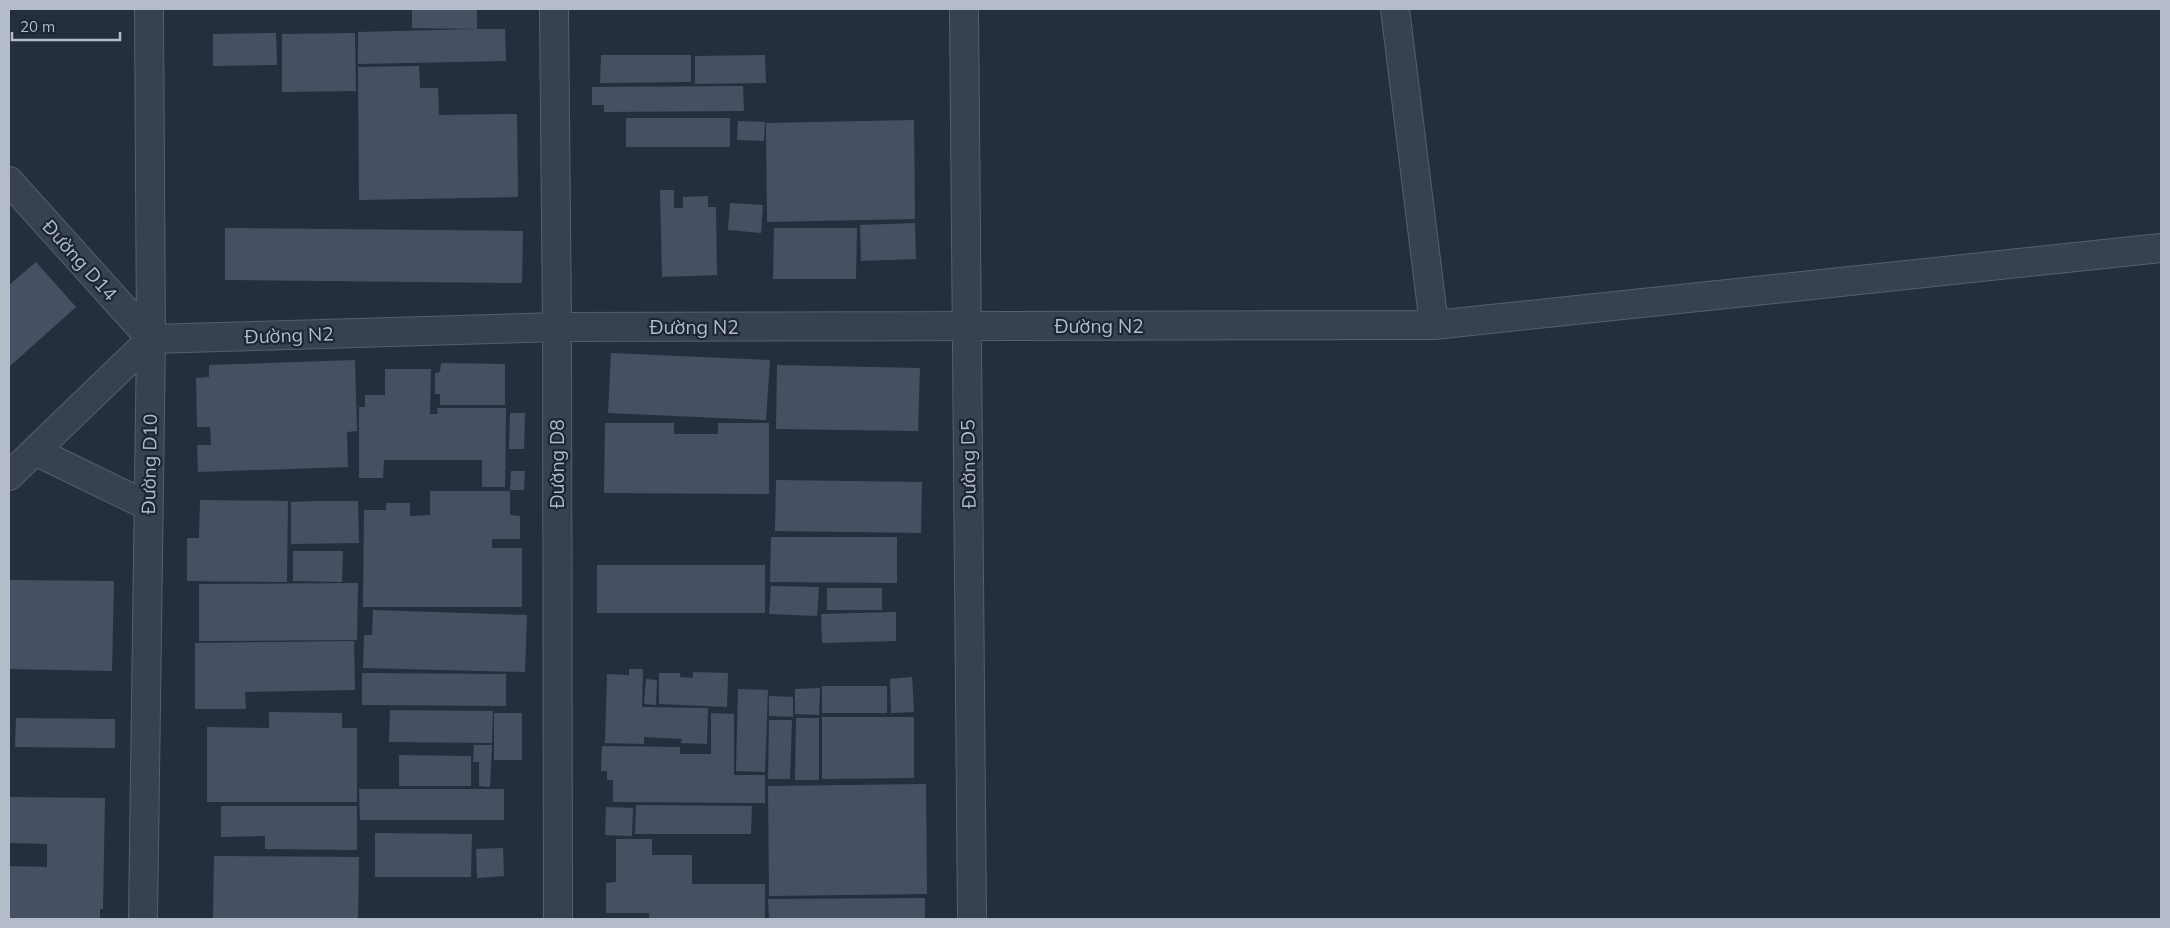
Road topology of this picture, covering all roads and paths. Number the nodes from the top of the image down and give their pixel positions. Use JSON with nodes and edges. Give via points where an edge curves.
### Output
{"nodes":[{"id":1,"x":148,"y":9,"type":"edge"},
{"id":2,"x":554,"y":9,"type":"edge"},
{"id":3,"x":964,"y":9,"type":"edge"},
{"id":4,"x":1395,"y":9,"type":"edge"},
{"id":5,"x":9,"y":181,"type":"edge"},
{"id":6,"x":2161,"y":248,"type":"edge"},
{"id":7,"x":1434,"y":325,"type":"junction"},
{"id":8,"x":557,"y":327,"type":"junction"},
{"id":9,"x":966,"y":327,"type":"junction"},
{"id":10,"x":151,"y":339,"type":"junction"},
{"id":11,"x":35,"y":451,"type":"junction"},
{"id":12,"x":9,"y":476,"type":"edge"},
{"id":13,"x":148,"y":506,"type":"junction"},
{"id":14,"x":143,"y":919,"type":"edge"},
{"id":15,"x":558,"y":919,"type":"edge"},
{"id":16,"x":972,"y":919,"type":"edge"}],
"edges":[{"from":1,"to":10,"type":"street","name":"Đường D10"},
{"from":2,"to":8,"type":"street","name":"Đường D8"},
{"from":3,"to":9,"type":"street","name":"Đường D5"},
{"from":4,"to":7,"type":"street"},
{"from":5,"to":10,"type":"street","name":"Đường D14"},
{"from":6,"to":7,"type":"street","name":"Đường N2"},
{"from":7,"to":9,"type":"street","name":"Đường N2"},
{"from":8,"to":9,"type":"street","name":"Đường N2"},
{"from":8,"to":10,"type":"street","name":"Đường N2"},
{"from":8,"to":15,"type":"street","name":"Đường D8"},
{"from":9,"to":16,"type":"street","name":"Đường D5"},
{"from":10,"to":11,"type":"street"},
{"from":10,"to":13,"type":"street","name":"Đường D10"},
{"from":11,"to":12,"type":"street"},
{"from":11,"to":13,"type":"street"},
{"from":13,"to":14,"type":"street","name":"Đường D10"}]}
